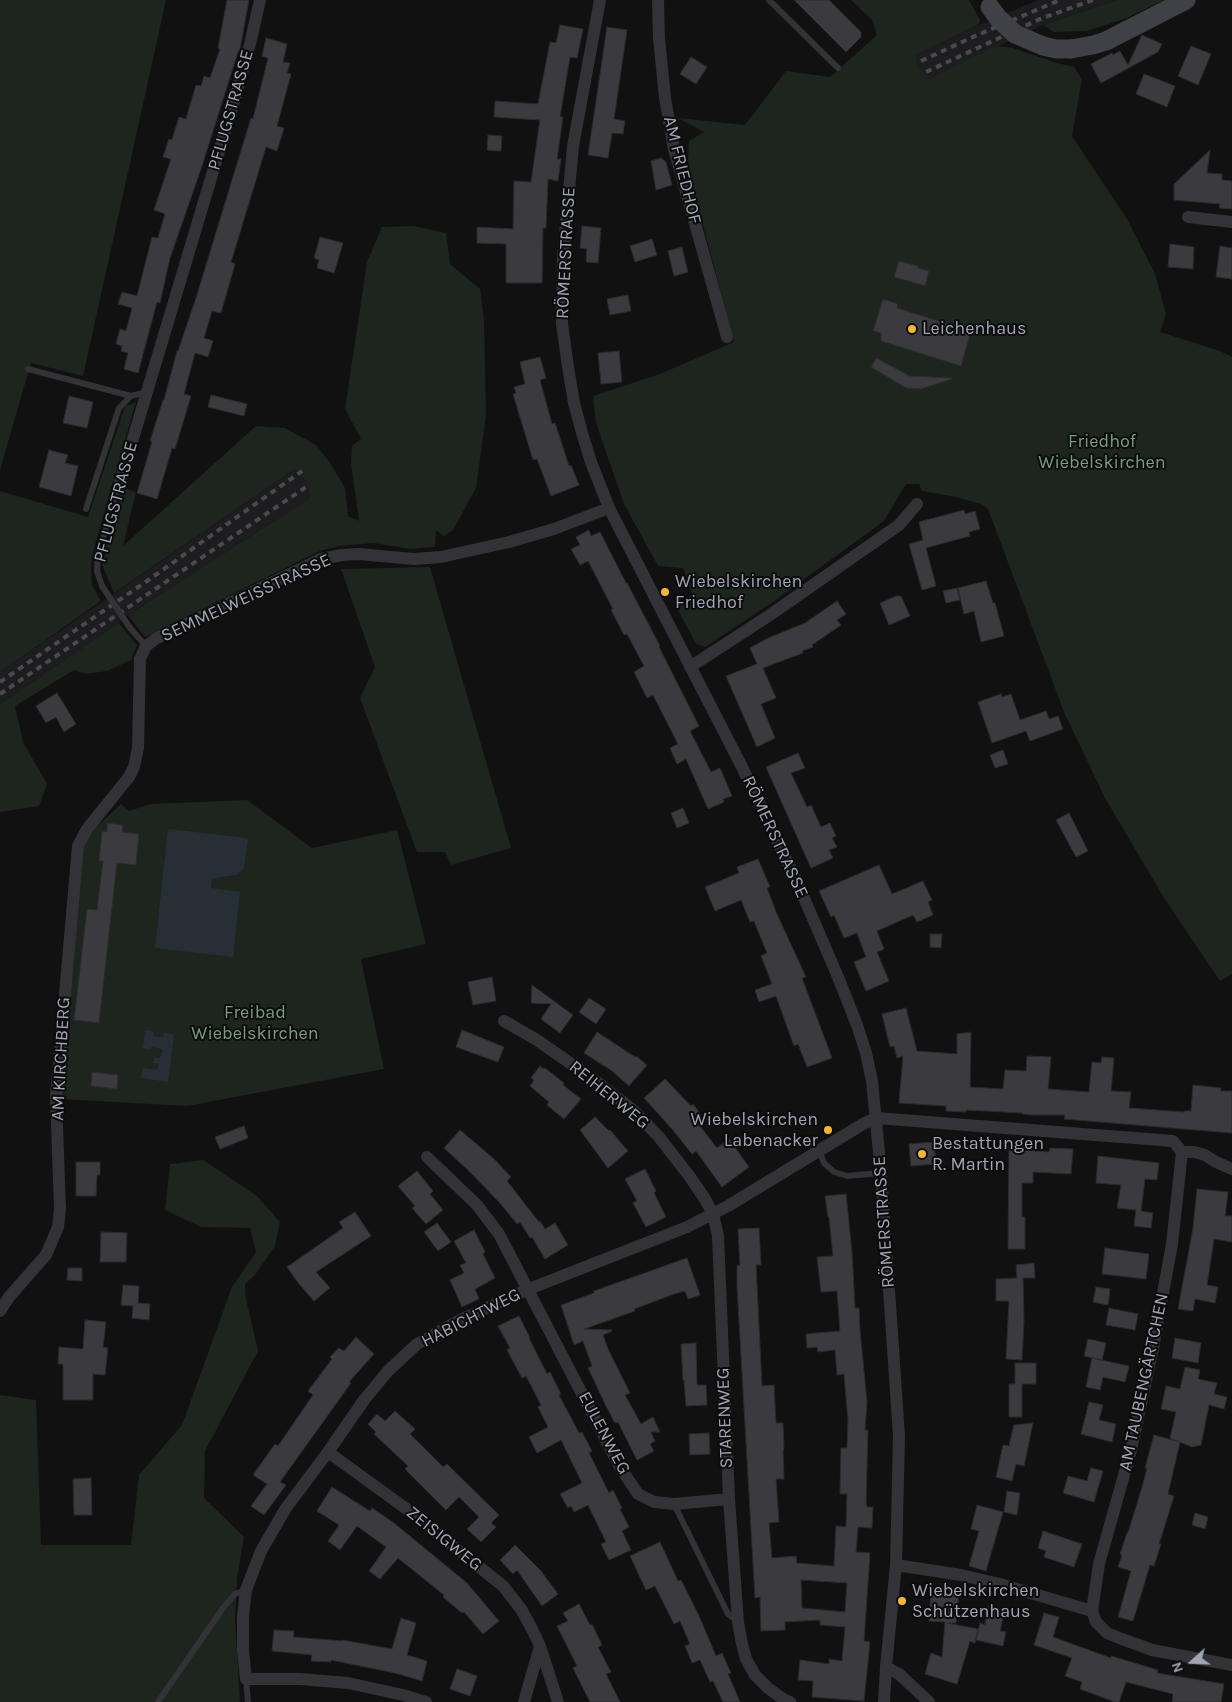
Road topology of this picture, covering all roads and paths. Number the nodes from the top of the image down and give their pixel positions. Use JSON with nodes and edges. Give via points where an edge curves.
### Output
{"nodes":[{"id":1,"x":260,"y":0,"type":"edge"},
{"id":2,"x":600,"y":0,"type":"edge"},
{"id":3,"x":658,"y":0,"type":"edge"},
{"id":4,"x":770,"y":0,"type":"edge"},
{"id":5,"x":1186,"y":0,"type":"edge"},
{"id":6,"x":988,"y":4,"type":"edge"},
{"id":7,"x":838,"y":68,"type":"dead end"},
{"id":8,"x":1188,"y":217,"type":"dead end"},
{"id":9,"x":1232,"y":222,"type":"edge"},
{"id":10,"x":727,"y":337,"type":"dead end"},
{"id":11,"x":28,"y":368,"type":"dead end"},
{"id":12,"x":147,"y":392,"type":"junction"},
{"id":13,"x":131,"y":396,"type":"junction"},
{"id":14,"x":120,"y":482,"type":"joint"},
{"id":15,"x":917,"y":504,"type":"dead end"},
{"id":16,"x":609,"y":508,"type":"junction"},
{"id":17,"x":86,"y":509,"type":"dead end"},
{"id":18,"x":146,"y":646,"type":"junction"},
{"id":19,"x":690,"y":667,"type":"junction"},
{"id":20,"x":504,"y":1021,"type":"dead end"},
{"id":21,"x":876,"y":1118,"type":"junction"},
{"id":22,"x":819,"y":1150,"type":"junction"},
{"id":23,"x":1182,"y":1152,"type":"junction"},
{"id":24,"x":427,"y":1157,"type":"dead end"},
{"id":25,"x":1232,"y":1169,"type":"edge"},
{"id":26,"x":881,"y":1173,"type":"junction"},
{"id":27,"x":713,"y":1214,"type":"junction"},
{"id":28,"x":529,"y":1289,"type":"junction"},
{"id":29,"x":0,"y":1311,"type":"edge"},
{"id":30,"x":328,"y":1452,"type":"junction"},
{"id":31,"x":729,"y":1499,"type":"junction"},
{"id":32,"x":674,"y":1504,"type":"junction"},
{"id":33,"x":896,"y":1565,"type":"junction"},
{"id":34,"x":246,"y":1590,"type":"junction"},
{"id":35,"x":1092,"y":1611,"type":"junction"},
{"id":36,"x":738,"y":1622,"type":"junction"},
{"id":37,"x":540,"y":1646,"type":"junction"},
{"id":38,"x":1232,"y":1665,"type":"edge"},
{"id":39,"x":886,"y":1667,"type":"junction"},
{"id":40,"x":246,"y":1679,"type":"junction"},
{"id":41,"x":158,"y":1702,"type":"edge"},
{"id":42,"x":248,"y":1702,"type":"edge"},
{"id":43,"x":426,"y":1702,"type":"edge"},
{"id":44,"x":524,"y":1702,"type":"edge"},
{"id":45,"x":558,"y":1702,"type":"edge"},
{"id":46,"x":790,"y":1702,"type":"edge"},
{"id":47,"x":884,"y":1702,"type":"edge"},
{"id":48,"x":930,"y":1702,"type":"edge"}],
"edges":[{"from":1,"to":12,"type":"street","name":"PFLUGSTRASSE","via":[[238,88]]},
{"from":2,"to":16,"type":"street","name":"RÖMERSTRASSE","via":[[573,146],[563,257],[562,324],[574,402]]},
{"from":3,"to":10,"type":"street","name":"AM FRIEDHOF","via":[[665,98],[674,149]]},
{"from":4,"to":7,"type":"lane"},
{"from":5,"to":6,"type":"street","bridge":true,"via":[[1106,41],[1071,49],[1042,46],[1015,34]]},
{"from":8,"to":9,"type":"street"},
{"from":11,"to":13,"type":"lane"},
{"from":12,"to":13,"type":"lane"},
{"from":12,"to":14,"type":"street","name":"PFLUGSTRASSE"},
{"from":13,"to":17,"type":"lane","name":"PFLUGSTRASSE","via":[[119,408]]},
{"from":14,"to":18,"type":"lane","name":"PFLUGSTRASSE","bridge":true,"via":[[98,555],[97,571],[102,586]]},
{"from":15,"to":19,"type":"street","via":[[899,525]]},
{"from":16,"to":18,"type":"street","name":"SEMMELWEISSTRASSE","via":[[554,529],[441,557],[414,559],[358,554],[321,559]]},
{"from":16,"to":19,"type":"street","name":"RÖMERSTRASSE"},
{"from":18,"to":29,"type":"street","name":"AM KIRCHBERG","via":[[140,659],[138,748],[134,767],[78,846],[56,1096],[58,1227],[46,1255]]},
{"from":19,"to":21,"type":"street","name":"RÖMERSTRASSE","via":[[767,819],[838,977],[866,1053]]},
{"from":20,"to":27,"type":"street","name":"REIHERWEG","via":[[537,1040],[633,1110],[690,1177]]},
{"from":21,"to":22,"type":"street","name":"HABICHTWEG"},
{"from":21,"to":23,"type":"street","via":[[1161,1140],[1172,1142]]},
{"from":21,"to":26,"type":"street","name":"RÖMERSTRASSE"},
{"from":22,"to":26,"type":"lane","via":[[824,1163],[834,1172],[847,1176]]},
{"from":22,"to":27,"type":"street","name":"HABICHTWEG"},
{"from":23,"to":25,"type":"street","via":[[1205,1155]]},
{"from":23,"to":35,"type":"street","name":"AM TAUBENGÄRTCHEN","via":[[1172,1244],[1153,1348],[1131,1450],[1099,1564]]},
{"from":24,"to":28,"type":"street","name":"EULENWEG","via":[[477,1205],[499,1234]]},
{"from":26,"to":33,"type":"street","name":"RÖMERSTRASSE","via":[[899,1436]]},
{"from":27,"to":28,"type":"street","name":"HABICHTWEG"},
{"from":27,"to":31,"type":"street","name":"STARENWEG","via":[[718,1236]]},
{"from":28,"to":30,"type":"street","name":"HABICHTWEG","via":[[460,1320],[417,1344],[388,1371],[364,1400]]},
{"from":28,"to":32,"type":"street","name":"EULENWEG","via":[[620,1467],[638,1494],[654,1502]]},
{"from":30,"to":34,"type":"street","name":"HABICHTWEG","via":[[260,1551]]},
{"from":30,"to":37,"type":"street","name":"ZEISIGWEG","via":[[408,1510],[503,1586],[521,1609]]},
{"from":31,"to":32,"type":"street","name":"EULENWEG"},
{"from":31,"to":36,"type":"street","name":"STARENWEG"},
{"from":32,"to":36,"type":"lane","name":"STARENWEG","via":[[728,1614]]},
{"from":33,"to":35,"type":"street","via":[[1000,1584]]},
{"from":33,"to":39,"type":"street","name":"RÖMERSTRASSE"},
{"from":34,"to":40,"type":"street","name":"HABICHTWEG","via":[[243,1616]]},
{"from":34,"to":41,"type":"lane","via":[[235,1594],[222,1608]]},
{"from":35,"to":38,"type":"street","via":[[1096,1622],[1107,1633],[1122,1640],[1152,1650]]},
{"from":36,"to":46,"type":"street","name":"STARENWEG","via":[[746,1659],[755,1674],[768,1688]]},
{"from":37,"to":44,"type":"street"},
{"from":37,"to":45,"type":"street","name":"ZEISIGWEG"},
{"from":39,"to":47,"type":"street","name":"RÖMERSTRASSE"},
{"from":39,"to":48,"type":"street","via":[[899,1674]]},
{"from":40,"to":42,"type":"lane"},
{"from":40,"to":43,"type":"street","via":[[348,1683]]}]}
